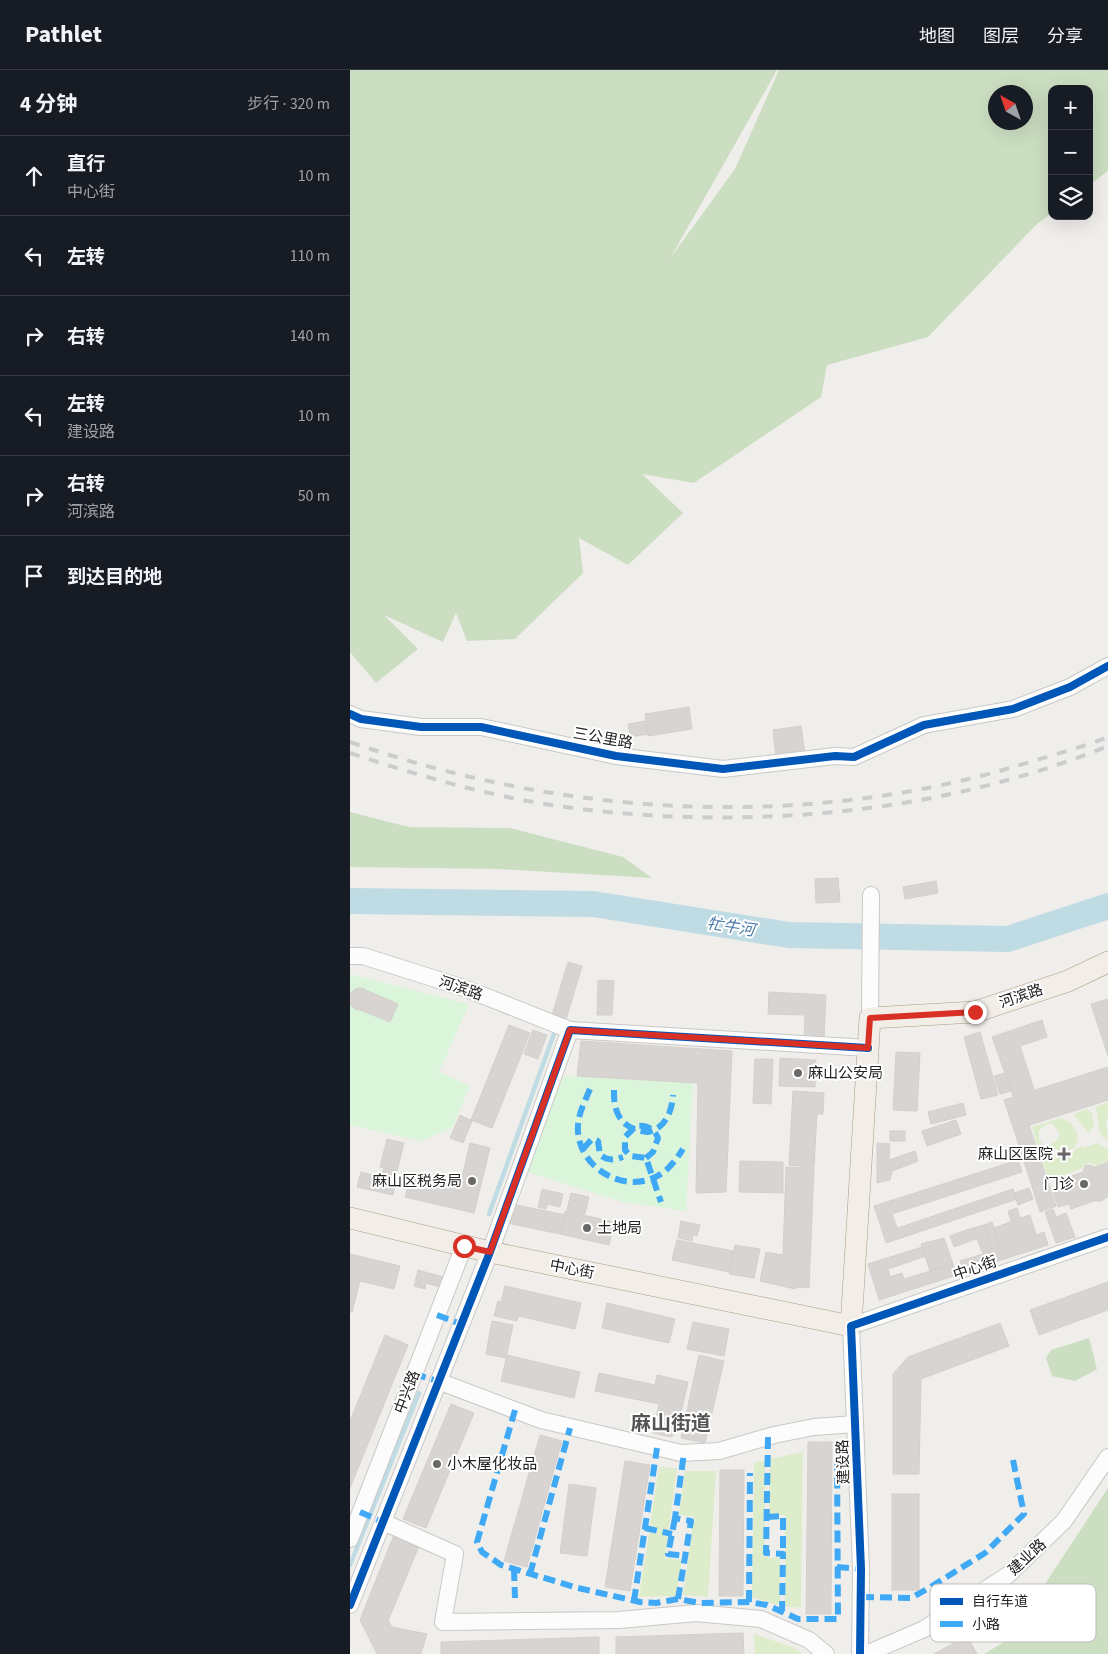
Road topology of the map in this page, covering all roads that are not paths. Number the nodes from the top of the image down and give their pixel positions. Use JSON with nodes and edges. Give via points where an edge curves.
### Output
{"nodes":[{"id":1,"x":1108,"y":666,"type":"edge"},
{"id":2,"x":350,"y":714,"type":"edge"},
{"id":3,"x":871,"y":895,"type":"dead end"},
{"id":4,"x":350,"y":956,"type":"edge"},
{"id":5,"x":1108,"y":962,"type":"edge"},
{"id":6,"x":870,"y":1018,"type":"junction"},
{"id":7,"x":570,"y":1030,"type":"junction"},
{"id":8,"x":868,"y":1048,"type":"junction"},
{"id":9,"x":350,"y":1218,"type":"edge"},
{"id":10,"x":1108,"y":1236,"type":"edge"},
{"id":11,"x":464,"y":1246,"type":"junction"},
{"id":12,"x":490,"y":1252,"type":"junction"},
{"id":13,"x":851,"y":1326,"type":"junction"},
{"id":14,"x":438,"y":1381,"type":"junction"},
{"id":15,"x":855,"y":1424,"type":"junction"},
{"id":16,"x":1108,"y":1457,"type":"edge"},
{"id":17,"x":383,"y":1522,"type":"junction"},
{"id":18,"x":350,"y":1538,"type":"edge"},
{"id":19,"x":994,"y":1584,"type":"edge"},
{"id":20,"x":350,"y":1605,"type":"edge"},
{"id":21,"x":930,"y":1625,"type":"edge"},
{"id":22,"x":862,"y":1651,"type":"edge"},
{"id":23,"x":826,"y":1654,"type":"edge"}],
"edges":[{"from":1,"to":2,"type":"street","name":"三公里路","via":[[1070,687],[1013,709],[924,725],[854,757],[835,756],[723,769],[616,756],[481,727],[421,728],[361,719]]},
{"from":3,"to":6,"type":"street"},
{"from":4,"to":7,"type":"street","name":"河滨路","via":[[363,956],[464,988]]},
{"from":5,"to":6,"type":"main road","name":"河滨路","via":[[1068,980],[975,1012]]},
{"from":6,"to":8,"type":"main road","name":"建设路"},
{"from":7,"to":8,"type":"street","name":"河滨路"},
{"from":7,"to":12,"type":"street"},
{"from":8,"to":13,"type":"main road","name":"建设路"},
{"from":9,"to":11,"type":"main road","name":"中心街"},
{"from":10,"to":13,"type":"street","name":"中心街"},
{"from":11,"to":12,"type":"main road","name":"中心街"},
{"from":11,"to":18,"type":"street","name":"中兴路"},
{"from":12,"to":13,"type":"main road","name":"中心街"},
{"from":12,"to":14,"type":"street"},
{"from":13,"to":15,"type":"street","name":"建设路"},
{"from":14,"to":15,"type":"street","via":[[541,1420],[680,1453],[719,1451],[814,1427]]},
{"from":14,"to":17,"type":"street"},
{"from":15,"to":22,"type":"street","name":"建设路"},
{"from":16,"to":19,"type":"street","name":"建业路","via":[[1064,1521],[1008,1575]]},
{"from":17,"to":20,"type":"street"},
{"from":17,"to":23,"type":"street","via":[[455,1554],[443,1622],[619,1620],[696,1613],[762,1619],[809,1640]]},
{"from":21,"to":22,"type":"street","name":"建业路"}]}
